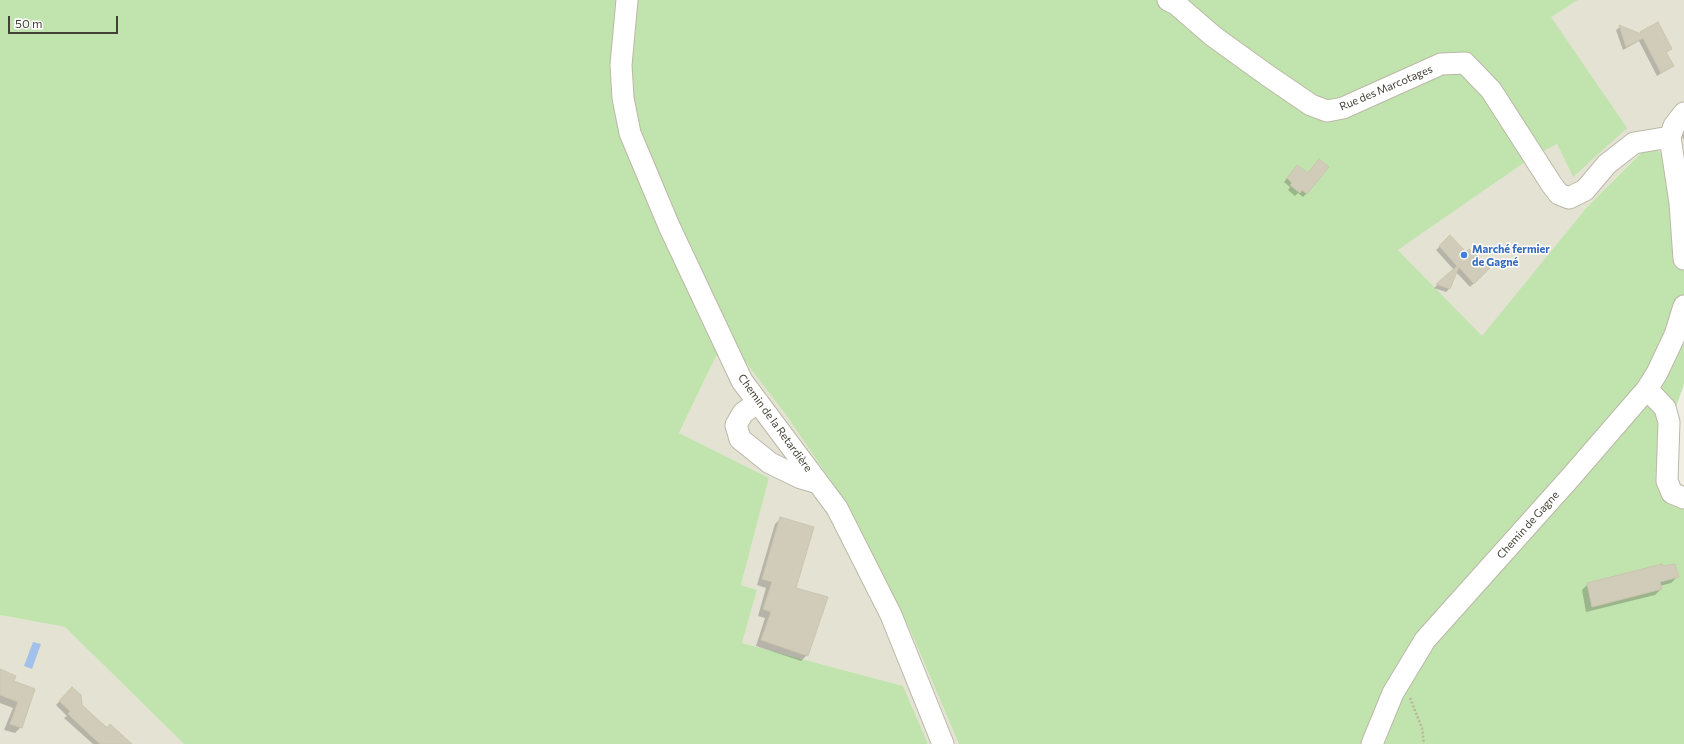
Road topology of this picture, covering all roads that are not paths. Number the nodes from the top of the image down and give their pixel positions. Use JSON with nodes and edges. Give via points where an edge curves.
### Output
{"nodes":[{"id":1,"x":627,"y":0,"type":"edge"},
{"id":2,"x":1168,"y":0,"type":"edge"},
{"id":3,"x":1684,"y":113,"type":"edge"},
{"id":4,"x":1670,"y":137,"type":"junction"},
{"id":5,"x":1684,"y":259,"type":"edge"},
{"id":6,"x":1684,"y":306,"type":"edge"},
{"id":7,"x":1647,"y":389,"type":"junction"},
{"id":8,"x":758,"y":402,"type":"junction"},
{"id":9,"x":818,"y":483,"type":"junction"},
{"id":10,"x":1684,"y":498,"type":"edge"},
{"id":11,"x":943,"y":744,"type":"edge"},
{"id":12,"x":1372,"y":744,"type":"edge"}],
"edges":[{"from":1,"to":8,"type":"street","name":"Chemin de la Retardière","via":[[621,65],[623,98],[630,133],[669,226],[742,381]]},
{"from":2,"to":4,"type":"street","name":"Rue des Marcotages","via":[[1213,36],[1311,105],[1327,111],[1343,108],[1441,64],[1465,64],[1478,74],[1491,90],[1552,185],[1559,194],[1569,198],[1585,190],[1607,164],[1634,143]]},
{"from":3,"to":4,"type":"street","via":[[1674,126]]},
{"from":4,"to":5,"type":"street","via":[[1680,203]]},
{"from":6,"to":7,"type":"street","name":"Chemin de Gagne","via":[[1676,335]]},
{"from":7,"to":10,"type":"street","via":[[1665,408],[1669,422],[1667,481],[1672,493]]},
{"from":7,"to":12,"type":"street","name":"Chemin de Gagne","via":[[1425,640],[1393,693]]},
{"from":8,"to":9,"type":"street","name":"Chemin de la Retardière"},
{"from":8,"to":9,"type":"street","via":[[743,413],[736,425],[740,439],[770,463]]},
{"from":9,"to":11,"type":"street","name":"Chemin de la Retardière","via":[[837,508],[891,615]]}]}
